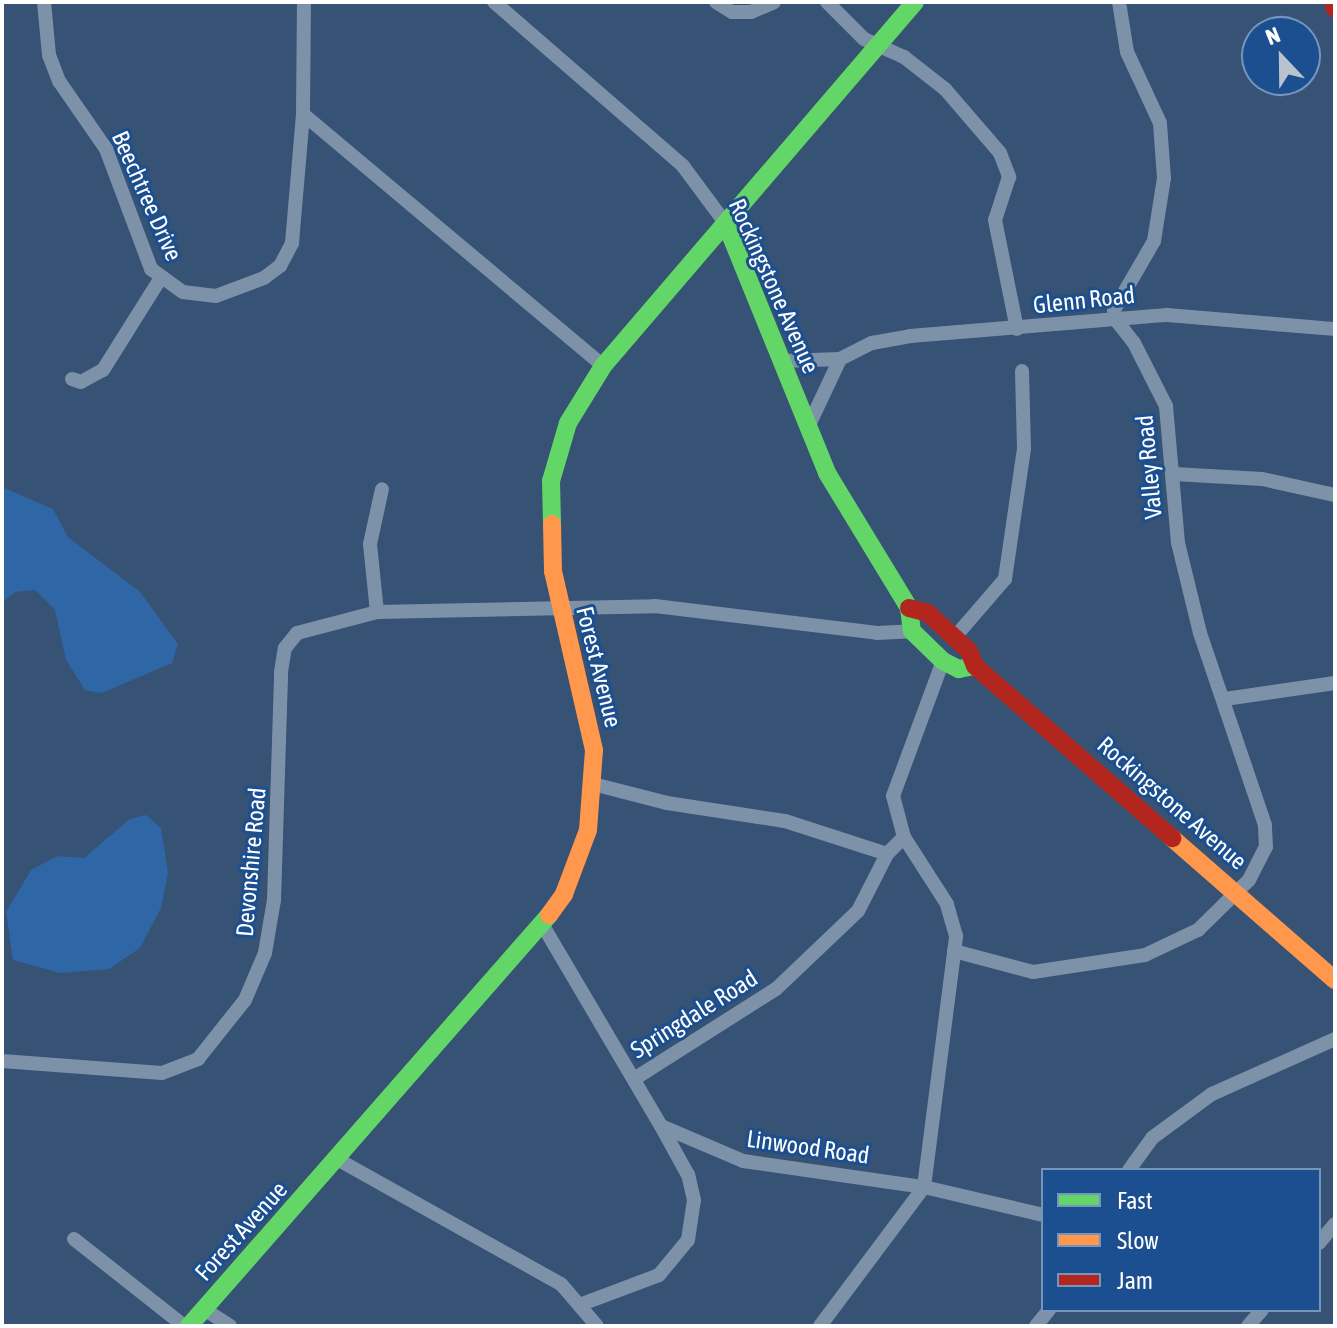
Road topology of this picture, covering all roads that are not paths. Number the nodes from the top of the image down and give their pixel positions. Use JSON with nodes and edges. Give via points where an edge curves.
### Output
{"nodes":[{"id":1,"x":44,"y":2,"type":"edge"},
{"id":2,"x":304,"y":2,"type":"edge"},
{"id":3,"x":494,"y":2,"type":"edge"},
{"id":4,"x":716,"y":2,"type":"edge"},
{"id":5,"x":774,"y":2,"type":"edge"},
{"id":6,"x":827,"y":2,"type":"edge"},
{"id":7,"x":915,"y":2,"type":"edge"},
{"id":8,"x":1119,"y":2,"type":"edge"},
{"id":9,"x":1333,"y":2,"type":"edge"},
{"id":10,"x":1335,"y":9,"type":"edge"},
{"id":11,"x":877,"y":45,"type":"junction"},
{"id":12,"x":303,"y":114,"type":"junction"},
{"id":13,"x":726,"y":224,"type":"junction"},
{"id":14,"x":160,"y":279,"type":"junction"},
{"id":15,"x":1115,"y":319,"type":"junction"},
{"id":16,"x":1017,"y":329,"type":"junction"},
{"id":17,"x":1335,"y":329,"type":"edge"},
{"id":18,"x":840,"y":359,"type":"junction"},
{"id":19,"x":783,"y":361,"type":"junction"},
{"id":20,"x":603,"y":366,"type":"junction"},
{"id":21,"x":1022,"y":371,"type":"dead end"},
{"id":22,"x":72,"y":379,"type":"dead end"},
{"id":23,"x":809,"y":425,"type":"junction"},
{"id":24,"x":1174,"y":474,"type":"junction"},
{"id":25,"x":382,"y":489,"type":"dead end"},
{"id":26,"x":1335,"y":495,"type":"edge"},
{"id":27,"x":560,"y":608,"type":"junction"},
{"id":28,"x":909,"y":608,"type":"junction"},
{"id":29,"x":377,"y":612,"type":"junction"},
{"id":30,"x":912,"y":631,"type":"junction"},
{"id":31,"x":954,"y":638,"type":"junction"},
{"id":32,"x":943,"y":661,"type":"junction"},
{"id":33,"x":975,"y":666,"type":"junction"},
{"id":34,"x":1335,"y":683,"type":"edge"},
{"id":35,"x":1225,"y":699,"type":"junction"},
{"id":36,"x":593,"y":784,"type":"junction"},
{"id":37,"x":904,"y":837,"type":"junction"},
{"id":38,"x":887,"y":854,"type":"junction"},
{"id":39,"x":1237,"y":892,"type":"junction"},
{"id":40,"x":542,"y":924,"type":"junction"},
{"id":41,"x":954,"y":951,"type":"junction"},
{"id":42,"x":1335,"y":980,"type":"edge"},
{"id":43,"x":1335,"y":1039,"type":"edge"},
{"id":44,"x":2,"y":1061,"type":"edge"},
{"id":45,"x":634,"y":1079,"type":"junction"},
{"id":46,"x":661,"y":1126,"type":"junction"},
{"id":47,"x":337,"y":1159,"type":"junction"},
{"id":48,"x":1130,"y":1168,"type":"edge"},
{"id":49,"x":924,"y":1187,"type":"junction"},
{"id":50,"x":1041,"y":1215,"type":"edge"},
{"id":51,"x":1335,"y":1224,"type":"edge"},
{"id":52,"x":74,"y":1239,"type":"dead end"},
{"id":53,"x":1321,"y":1241,"type":"edge"},
{"id":54,"x":582,"y":1304,"type":"junction"},
{"id":55,"x":204,"y":1309,"type":"junction"},
{"id":56,"x":186,"y":1326,"type":"edge"},
{"id":57,"x":230,"y":1326,"type":"edge"},
{"id":58,"x":597,"y":1326,"type":"edge"},
{"id":59,"x":820,"y":1326,"type":"edge"}],
"edges":[{"from":1,"to":14,"type":"street","name":"Beechtree Drive","via":[[49,55],[59,81],[106,149],[151,269]]},
{"from":2,"to":12,"type":"street"},
{"from":3,"to":13,"type":"street","name":"Rockingstone Avenue","via":[[683,166]]},
{"from":4,"to":5,"type":"street","via":[[741,12]]},
{"from":6,"to":11,"type":"street"},
{"from":7,"to":11,"type":"street","name":"Forest Avenue"},
{"from":8,"to":15,"type":"street","via":[[1127,52],[1160,123],[1164,178],[1154,241],[1114,310]]},
{"from":9,"to":10,"type":"street"},
{"from":11,"to":13,"type":"street","name":"Forest Avenue"},
{"from":11,"to":16,"type":"street","via":[[904,57],[945,89],[1000,153],[1009,177],[995,220]]},
{"from":12,"to":14,"type":"street","via":[[292,243],[280,266],[243,290],[216,296],[183,292]]},
{"from":12,"to":20,"type":"street"},
{"from":13,"to":19,"type":"street","name":"Rockingstone Avenue"},
{"from":13,"to":20,"type":"street","name":"Forest Avenue"},
{"from":14,"to":22,"type":"street","name":"Beechtree Drive","via":[[103,370],[81,382]]},
{"from":15,"to":16,"type":"street","name":"Glenn Road"},
{"from":15,"to":17,"type":"street","name":"Glenn Road","via":[[1167,315]]},
{"from":15,"to":24,"type":"street","name":"Valley Road","via":[[1134,343],[1166,406]]},
{"from":16,"to":18,"type":"street","name":"Glenn Road","via":[[910,336],[872,343]]},
{"from":18,"to":19,"type":"street","name":"Glenn Road"},
{"from":18,"to":23,"type":"street"},
{"from":19,"to":23,"type":"street","name":"Rockingstone Avenue"},
{"from":20,"to":27,"type":"street","name":"Forest Avenue","via":[[568,423],[551,481]]},
{"from":21,"to":31,"type":"street","via":[[1024,448],[1008,567],[988,603]]},
{"from":23,"to":28,"type":"street","name":"Rockingstone Avenue","via":[[845,509]]},
{"from":24,"to":26,"type":"street","via":[[1262,479]]},
{"from":24,"to":35,"type":"street","name":"Valley Road","via":[[1178,543],[1200,633]]},
{"from":25,"to":29,"type":"street","via":[[370,544]]},
{"from":27,"to":29,"type":"street"},
{"from":27,"to":30,"type":"street","via":[[655,606],[877,633]]},
{"from":27,"to":36,"type":"street","name":"Forest Avenue","via":[[585,696],[594,750]]},
{"from":28,"to":30,"type":"street","name":"Rockingstone Avenue"},
{"from":28,"to":31,"type":"street","name":"Rockingstone Avenue","via":[[928,613]]},
{"from":29,"to":44,"type":"street","name":"Devonshire Road","via":[[297,633],[288,642],[281,672],[274,900],[265,953],[245,1000],[198,1059],[183,1068],[124,1073]]},
{"from":30,"to":32,"type":"street"},
{"from":31,"to":33,"type":"street","name":"Rockingstone Avenue","via":[[969,651]]},
{"from":32,"to":33,"type":"street","via":[[959,669]]},
{"from":32,"to":37,"type":"street","via":[[893,796]]},
{"from":33,"to":39,"type":"street","name":"Rockingstone Avenue"},
{"from":34,"to":35,"type":"street"},
{"from":35,"to":39,"type":"street","name":"Valley Road","via":[[1266,836],[1262,861]]},
{"from":36,"to":38,"type":"street","via":[[667,803],[785,821]]},
{"from":36,"to":40,"type":"street","name":"Forest Avenue","via":[[579,861]]},
{"from":37,"to":38,"type":"street","name":"Springdale Road"},
{"from":37,"to":41,"type":"street","via":[[947,904]]},
{"from":38,"to":45,"type":"street","name":"Springdale Road","via":[[858,911],[776,989]]},
{"from":39,"to":41,"type":"street","name":"Valley Road","via":[[1198,930],[1173,945],[1106,965],[1033,972]]},
{"from":39,"to":42,"type":"street","name":"Rockingstone Avenue"},
{"from":40,"to":45,"type":"street"},
{"from":40,"to":47,"type":"street","name":"Forest Avenue"},
{"from":41,"to":49,"type":"street"},
{"from":43,"to":48,"type":"street","via":[[1212,1094],[1152,1138]]},
{"from":45,"to":46,"type":"street"},
{"from":46,"to":49,"type":"street","name":"Linwood Road","via":[[743,1161]]},
{"from":46,"to":54,"type":"street","via":[[688,1175],[694,1200],[688,1240],[659,1275]]},
{"from":47,"to":54,"type":"street","via":[[561,1284]]},
{"from":47,"to":55,"type":"street","name":"Forest Avenue"},
{"from":49,"to":50,"type":"street","name":"Linwood Road"},
{"from":49,"to":59,"type":"street"},
{"from":51,"to":53,"type":"street"},
{"from":52,"to":56,"type":"street"},
{"from":54,"to":58,"type":"street"},
{"from":55,"to":56,"type":"street","name":"Forest Avenue"},
{"from":55,"to":57,"type":"street"}]}
